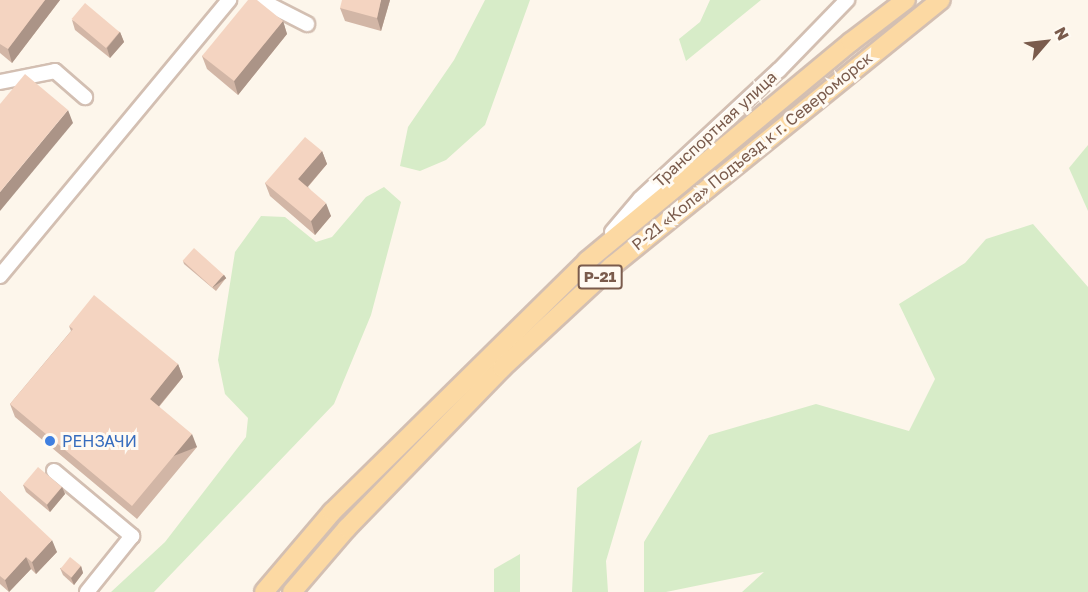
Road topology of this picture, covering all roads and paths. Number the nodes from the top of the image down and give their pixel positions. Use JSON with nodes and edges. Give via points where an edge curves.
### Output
{"nodes":[{"id":1,"x":229,"y":0,"type":"edge"},
{"id":2,"x":260,"y":0,"type":"edge"},
{"id":3,"x":847,"y":0,"type":"edge"},
{"id":4,"x":906,"y":0,"type":"edge"},
{"id":5,"x":941,"y":0,"type":"edge"},
{"id":6,"x":307,"y":24,"type":"dead end"},
{"id":7,"x":0,"y":82,"type":"edge"},
{"id":8,"x":86,"y":97,"type":"dead end"},
{"id":9,"x":588,"y":261,"type":"junction"},
{"id":10,"x":0,"y":276,"type":"edge"},
{"id":11,"x":54,"y":471,"type":"dead end"},
{"id":12,"x":87,"y":592,"type":"edge"},
{"id":13,"x":264,"y":592,"type":"edge"},
{"id":14,"x":292,"y":592,"type":"edge"}],
"edges":[{"from":1,"to":10,"type":"street"},
{"from":2,"to":6,"type":"street"},
{"from":3,"to":9,"type":"street","name":"Транспортная улица","via":[[779,70],[640,199]]},
{"from":4,"to":9,"type":"main road","name":"Р-21 «Кола» Подъезд к г. Североморск","number":"Р-21"},
{"from":5,"to":14,"type":"main road","name":"Р-21 «Кола» Подъезд к г. Североморск","number":"Р-21","via":[[612,266],[502,369],[347,528]]},
{"from":7,"to":8,"type":"street","via":[[55,71]]},
{"from":9,"to":13,"type":"main road","name":"Р-21 «Кола» Подъезд к г. Североморск","number":"Р-21","via":[[332,512]]},
{"from":11,"to":12,"type":"street","via":[[132,536]]}]}
